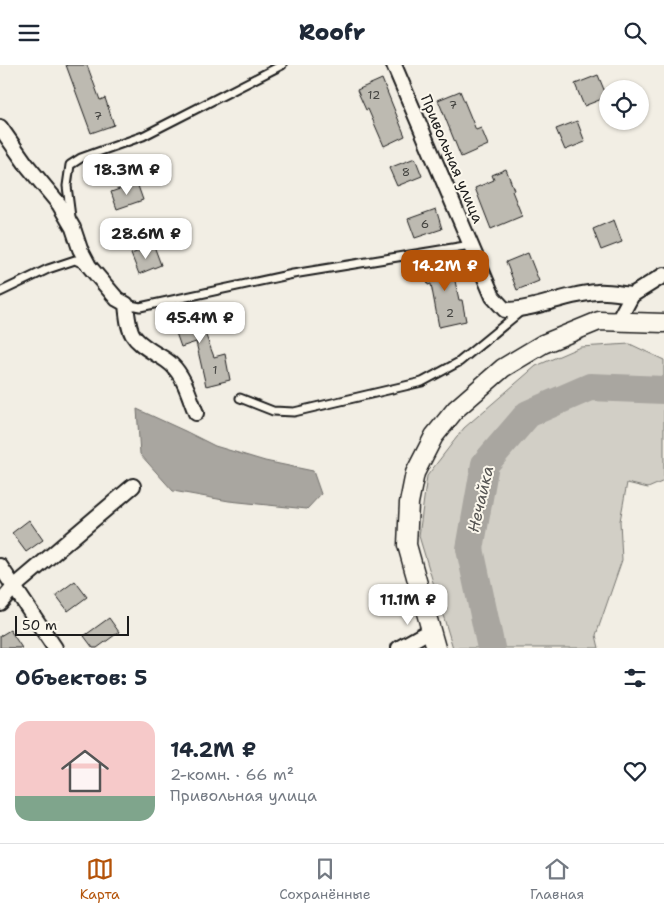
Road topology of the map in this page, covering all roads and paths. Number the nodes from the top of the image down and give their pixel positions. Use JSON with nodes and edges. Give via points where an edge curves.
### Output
{"nodes":[{"id":1,"x":282,"y":65,"type":"edge"},
{"id":2,"x":394,"y":65,"type":"edge"},
{"id":3,"x":0,"y":127,"type":"edge"},
{"id":4,"x":73,"y":228,"type":"junction"},
{"id":5,"x":472,"y":245,"type":"junction"},
{"id":6,"x":89,"y":266,"type":"junction"},
{"id":7,"x":664,"y":275,"type":"edge"},
{"id":8,"x":0,"y":292,"type":"edge"},
{"id":9,"x":632,"y":295,"type":"junction"},
{"id":10,"x":126,"y":304,"type":"junction"},
{"id":11,"x":522,"y":310,"type":"junction"},
{"id":12,"x":618,"y":321,"type":"junction"},
{"id":13,"x":664,"y":323,"type":"edge"},
{"id":14,"x":240,"y":398,"type":"dead end"},
{"id":15,"x":196,"y":413,"type":"dead end"},
{"id":16,"x":133,"y":486,"type":"dead end"},
{"id":17,"x":0,"y":566,"type":"edge"},
{"id":18,"x":14,"y":587,"type":"junction"},
{"id":19,"x":0,"y":603,"type":"edge"},
{"id":20,"x":431,"y":629,"type":"junction"},
{"id":21,"x":55,"y":648,"type":"edge"},
{"id":22,"x":399,"y":648,"type":"edge"},
{"id":23,"x":436,"y":648,"type":"edge"}],
"edges":[{"from":1,"to":4,"type":"lane","via":[[144,136],[81,158],[70,165],[67,186]]},
{"from":2,"to":5,"type":"street","name":"Привольная улица"},
{"from":3,"to":4,"type":"street"},
{"from":4,"to":6,"type":"street"},
{"from":5,"to":10,"type":"lane","via":[[293,274],[140,307]]},
{"from":5,"to":11,"type":"street","name":"Привольная улица","via":[[492,297],[505,309]]},
{"from":6,"to":8,"type":"lane","via":[[75,260]]},
{"from":6,"to":10,"type":"street","via":[[117,299]]},
{"from":7,"to":9,"type":"street"},
{"from":9,"to":11,"type":"street","via":[[597,292]]},
{"from":9,"to":12,"type":"street"},
{"from":10,"to":15,"type":"street","via":[[132,337],[170,363],[182,376]]},
{"from":11,"to":14,"type":"lane","via":[[459,362],[422,382],[294,412],[274,411]]},
{"from":12,"to":13,"type":"street"},
{"from":12,"to":20,"type":"street","via":[[599,321],[578,328],[503,368],[456,409],[434,436],[415,473],[408,503],[407,545]]},
{"from":16,"to":18,"type":"street"},
{"from":17,"to":18,"type":"street"},
{"from":18,"to":19,"type":"street"},
{"from":18,"to":21,"type":"street"},
{"from":20,"to":22,"type":"street"},
{"from":20,"to":23,"type":"street"}]}
